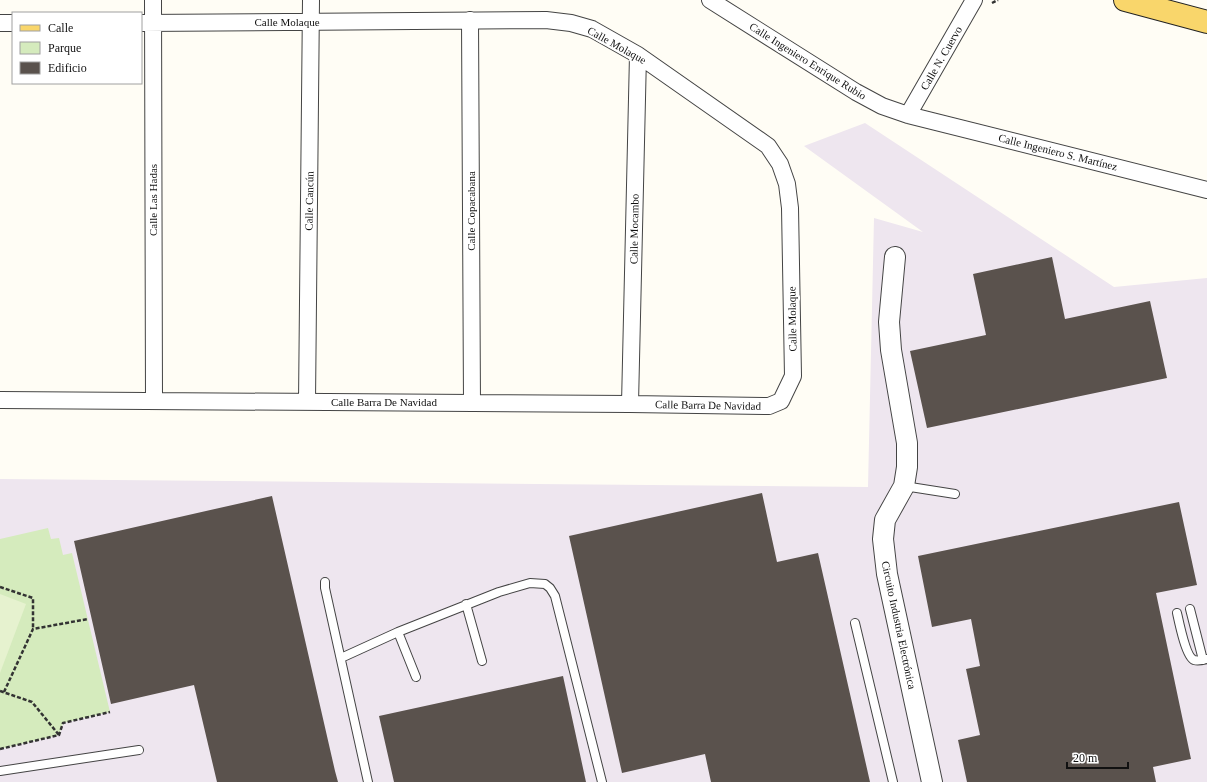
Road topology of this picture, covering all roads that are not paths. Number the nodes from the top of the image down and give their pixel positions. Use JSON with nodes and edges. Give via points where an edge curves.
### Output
{"nodes":[{"id":1,"x":153,"y":0,"type":"edge"},
{"id":2,"x":311,"y":0,"type":"edge"},
{"id":3,"x":710,"y":0,"type":"edge"},
{"id":4,"x":974,"y":0,"type":"edge"},
{"id":5,"x":1125,"y":0,"type":"edge"},
{"id":6,"x":470,"y":20,"type":"junction"},
{"id":7,"x":311,"y":22,"type":"junction"},
{"id":8,"x":1207,"y":22,"type":"edge"},
{"id":9,"x":0,"y":23,"type":"edge"},
{"id":10,"x":12,"y":23,"type":"edge"},
{"id":11,"x":147,"y":23,"type":"edge"},
{"id":12,"x":638,"y":55,"type":"junction"},
{"id":13,"x":908,"y":115,"type":"junction"},
{"id":14,"x":1207,"y":190,"type":"edge"},
{"id":15,"x":895,"y":257,"type":"dead end"},
{"id":16,"x":0,"y":400,"type":"edge"},
{"id":17,"x":154,"y":400,"type":"junction"},
{"id":18,"x":307,"y":402,"type":"junction"},
{"id":19,"x":472,"y":403,"type":"junction"},
{"id":20,"x":630,"y":404,"type":"junction"},
{"id":21,"x":769,"y":406,"type":"joint"},
{"id":22,"x":904,"y":486,"type":"junction"},
{"id":23,"x":955,"y":494,"type":"dead end"},
{"id":24,"x":325,"y":582,"type":"dead end"},
{"id":25,"x":466,"y":604,"type":"junction"},
{"id":26,"x":1190,"y":609,"type":"dead end"},
{"id":27,"x":1177,"y":613,"type":"dead end"},
{"id":28,"x":855,"y":623,"type":"dead end"},
{"id":29,"x":398,"y":632,"type":"junction"},
{"id":30,"x":341,"y":658,"type":"junction"},
{"id":31,"x":1205,"y":659,"type":"edge"},
{"id":32,"x":482,"y":661,"type":"dead end"},
{"id":33,"x":416,"y":677,"type":"dead end"},
{"id":34,"x":139,"y":750,"type":"dead end"},
{"id":35,"x":0,"y":771,"type":"edge"},
{"id":36,"x":368,"y":782,"type":"edge"},
{"id":37,"x":602,"y":782,"type":"edge"},
{"id":38,"x":893,"y":782,"type":"edge"},
{"id":39,"x":932,"y":782,"type":"edge"}],
"edges":[{"from":1,"to":11,"type":"street","name":"Calle Las Hadas"},
{"from":2,"to":7,"type":"street","name":"Calle Cancún"},
{"from":3,"to":13,"type":"street","name":"Calle Ingeniero Enrique Rubio","via":[[856,92],[882,106]]},
{"from":4,"to":13,"type":"street","name":"Calle N. Cuervo"},
{"from":5,"to":8,"type":"main road"},
{"from":6,"to":7,"type":"street","name":"Calle Molaque"},
{"from":6,"to":12,"type":"street","name":"Calle Molaque","via":[[546,20],[571,23],[592,29]]},
{"from":6,"to":19,"type":"street","name":"Calle Copacabana"},
{"from":7,"to":11,"type":"street","name":"Calle Molaque"},
{"from":7,"to":18,"type":"street","name":"Calle Cancún"},
{"from":9,"to":10,"type":"street"},
{"from":11,"to":17,"type":"street","name":"Calle Las Hadas"},
{"from":12,"to":20,"type":"street","name":"Calle Mocambo"},
{"from":12,"to":21,"type":"street","name":"Calle Molaque","via":[[768,146],[780,164],[787,184],[790,208],[793,376],[781,401]]},
{"from":13,"to":14,"type":"street","name":"Calle Ingeniero S. Martínez"},
{"from":15,"to":22,"type":"street","name":"Circuito Industria Electrónica","via":[[889,322],[891,350],[907,443]]},
{"from":16,"to":17,"type":"street","name":"Calle Barra De Navidad"},
{"from":17,"to":18,"type":"street","name":"Calle Barra De Navidad"},
{"from":18,"to":19,"type":"street","name":"Calle Barra De Navidad"},
{"from":19,"to":20,"type":"street","name":"Calle Barra De Navidad"},
{"from":20,"to":21,"type":"street","name":"Calle Barra De Navidad"},
{"from":22,"to":23,"type":"lane"},
{"from":22,"to":39,"type":"street","name":"Circuito Industria Electrónica","via":[[885,520],[883,539],[887,574]]},
{"from":24,"to":30,"type":"lane"},
{"from":25,"to":29,"type":"lane"},
{"from":25,"to":32,"type":"lane"},
{"from":25,"to":37,"type":"lane","via":[[530,583],[545,584],[550,588],[555,596]]},
{"from":26,"to":31,"type":"lane"},
{"from":27,"to":31,"type":"lane","via":[[1191,657],[1195,660]]},
{"from":28,"to":38,"type":"lane"},
{"from":29,"to":30,"type":"lane"},
{"from":29,"to":33,"type":"lane"},
{"from":30,"to":36,"type":"lane"},
{"from":34,"to":35,"type":"lane"}]}
